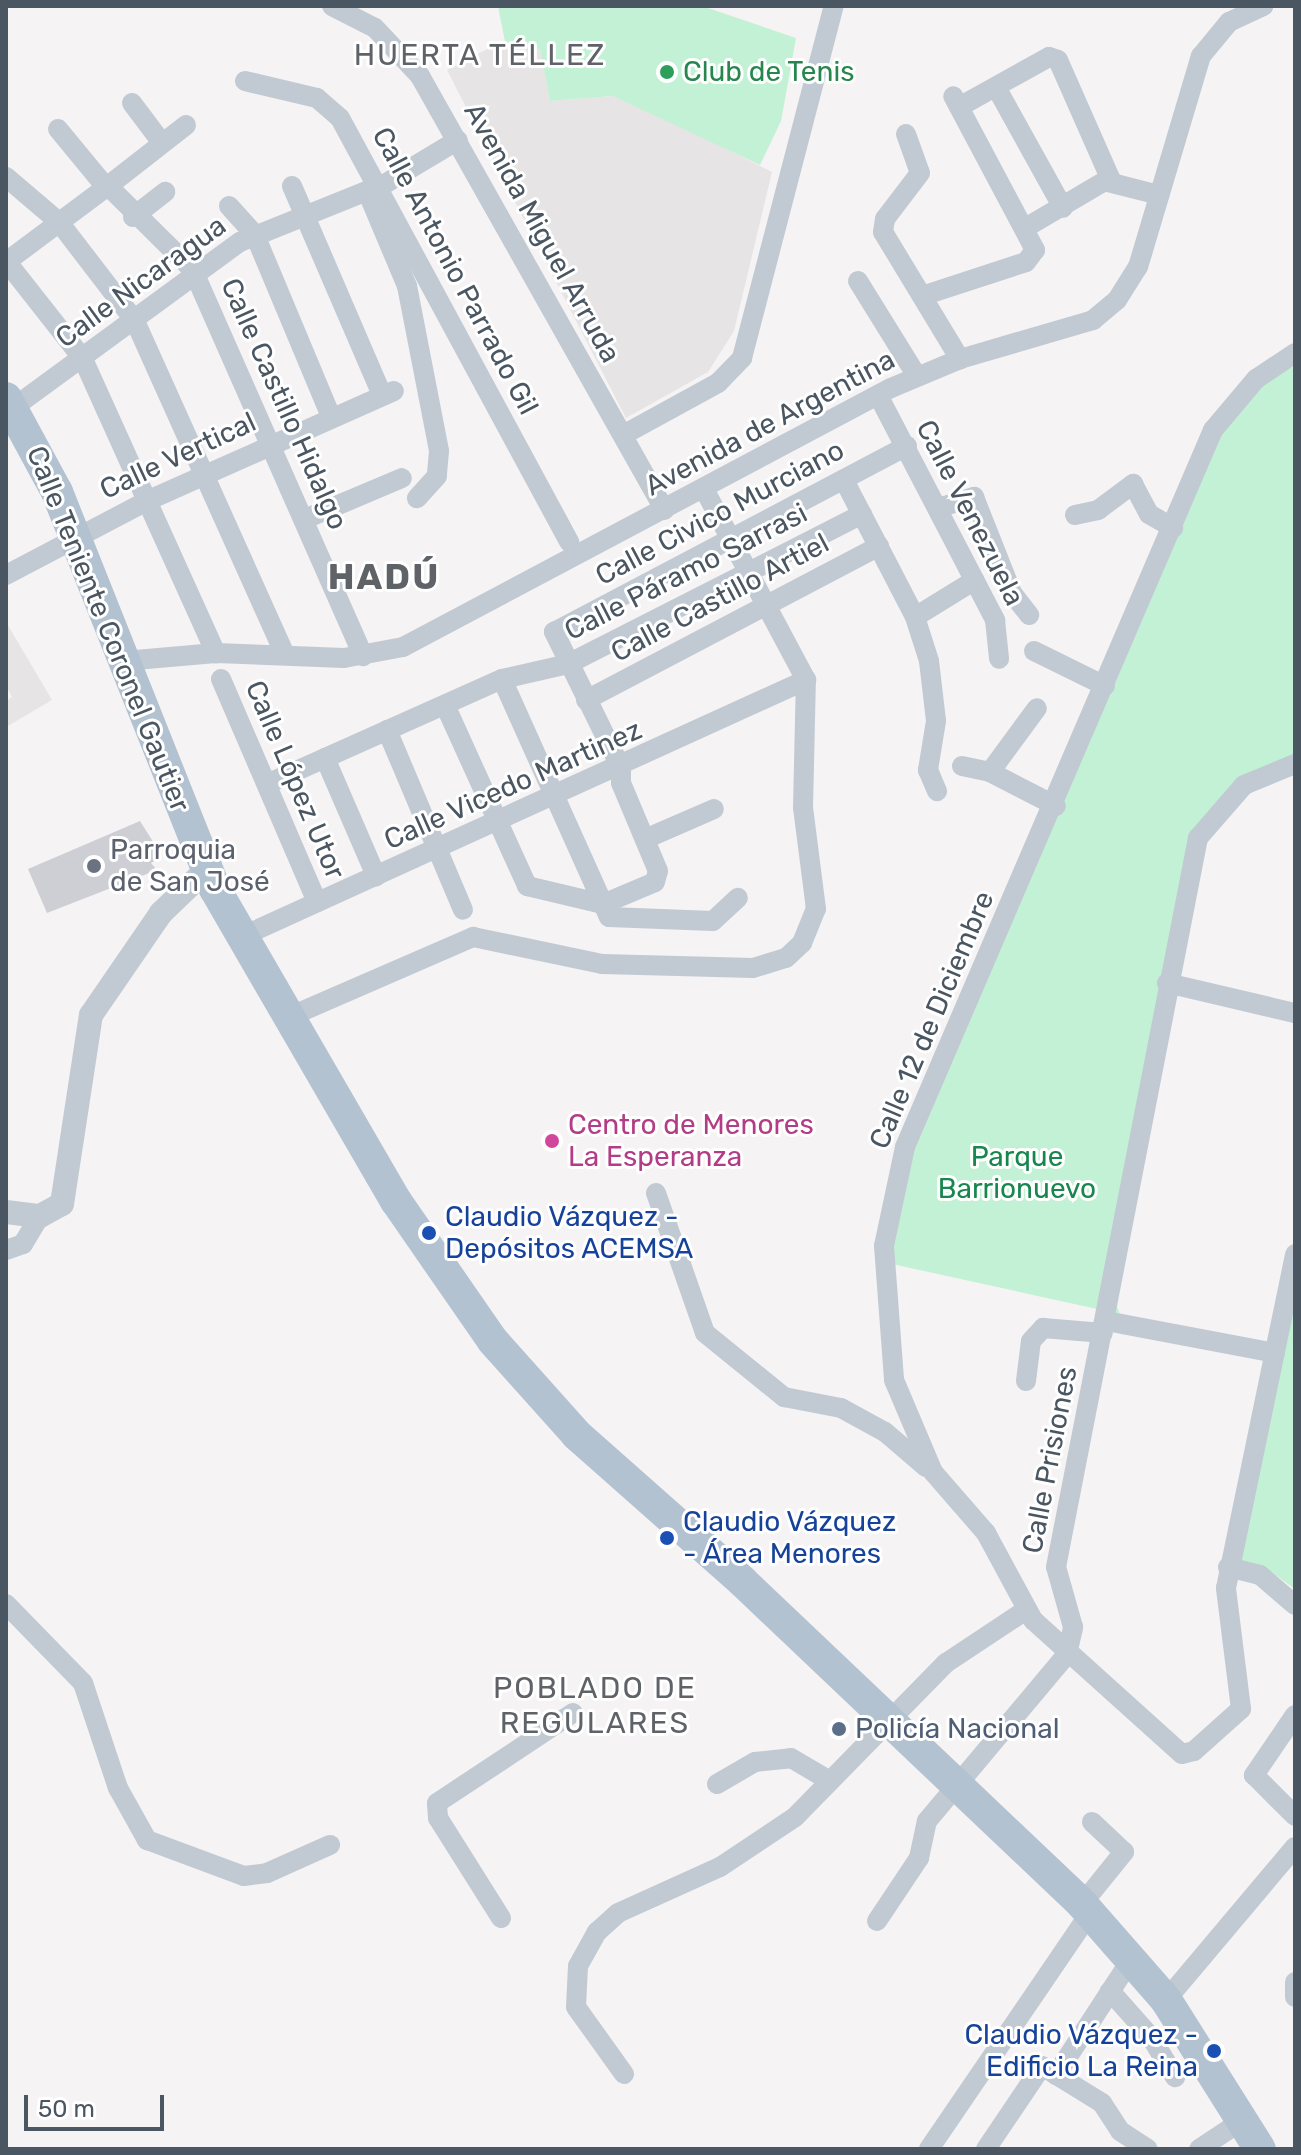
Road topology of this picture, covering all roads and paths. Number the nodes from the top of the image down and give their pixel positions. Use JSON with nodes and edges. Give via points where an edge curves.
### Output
{"nodes":[{"id":1,"x":332,"y":6,"type":"edge"},
{"id":2,"x":834,"y":6,"type":"edge"},
{"id":3,"x":1263,"y":6,"type":"edge"},
{"id":4,"x":245,"y":81,"type":"dead end"},
{"id":5,"x":996,"y":87,"type":"junction"},
{"id":6,"x":132,"y":103,"type":"dead end"},
{"id":7,"x":186,"y":125,"type":"dead end"},
{"id":8,"x":58,"y":129,"type":"dead end"},
{"id":9,"x":906,"y":134,"type":"dead end"},
{"id":10,"x":458,"y":140,"type":"junction"},
{"id":11,"x":162,"y":143,"type":"junction"},
{"id":12,"x":6,"y":177,"type":"edge"},
{"id":13,"x":1108,"y":182,"type":"junction"},
{"id":14,"x":106,"y":186,"type":"junction"},
{"id":15,"x":292,"y":186,"type":"dead end"},
{"id":16,"x":369,"y":190,"type":"junction"},
{"id":17,"x":165,"y":192,"type":"dead end"},
{"id":18,"x":1159,"y":195,"type":"junction"},
{"id":19,"x":229,"y":206,"type":"dead end"},
{"id":20,"x":1063,"y":208,"type":"junction"},
{"id":21,"x":305,"y":213,"type":"junction"},
{"id":22,"x":133,"y":217,"type":"junction"},
{"id":23,"x":59,"y":222,"type":"junction"},
{"id":24,"x":1025,"y":228,"type":"junction"},
{"id":25,"x":255,"y":235,"type":"junction"},
{"id":26,"x":6,"y":261,"type":"edge"},
{"id":27,"x":196,"y":275,"type":"junction"},
{"id":28,"x":858,"y":281,"type":"dead end"},
{"id":29,"x":922,"y":296,"type":"junction"},
{"id":30,"x":135,"y":321,"type":"junction"},
{"id":31,"x":1295,"y":353,"type":"edge"},
{"id":32,"x":83,"y":359,"type":"junction"},
{"id":33,"x":960,"y":359,"type":"junction"},
{"id":34,"x":917,"y":376,"type":"junction"},
{"id":35,"x":878,"y":395,"type":"junction"},
{"id":36,"x":9,"y":406,"type":"edge"},
{"id":37,"x":331,"y":417,"type":"junction"},
{"id":38,"x":623,"y":435,"type":"junction"},
{"id":39,"x":273,"y":443,"type":"junction"},
{"id":40,"x":907,"y":446,"type":"junction"},
{"id":41,"x":207,"y":473,"type":"junction"},
{"id":42,"x":402,"y":478,"type":"dead end"},
{"id":43,"x":844,"y":480,"type":"junction"},
{"id":44,"x":704,"y":489,"type":"junction"},
{"id":45,"x":417,"y":498,"type":"dead end"},
{"id":46,"x":149,"y":500,"type":"junction"},
{"id":47,"x":938,"y":508,"type":"junction"},
{"id":48,"x":665,"y":510,"type":"junction"},
{"id":49,"x":862,"y":514,"type":"junction"},
{"id":50,"x":1075,"y":515,"type":"dead end"},
{"id":51,"x":305,"y":519,"type":"junction"},
{"id":52,"x":1173,"y":528,"type":"junction"},
{"id":53,"x":75,"y":536,"type":"junction"},
{"id":54,"x":730,"y":540,"type":"junction"},
{"id":55,"x":569,"y":542,"type":"dead end"},
{"id":56,"x":879,"y":546,"type":"junction"},
{"id":57,"x":748,"y":573,"type":"junction"},
{"id":58,"x":6,"y":575,"type":"edge"},
{"id":59,"x":975,"y":580,"type":"junction"},
{"id":60,"x":765,"y":604,"type":"junction"},
{"id":61,"x":1029,"y":615,"type":"dead end"},
{"id":62,"x":915,"y":617,"type":"junction"},
{"id":63,"x":1034,"y":651,"type":"dead end"},
{"id":64,"x":216,"y":653,"type":"junction"},
{"id":65,"x":285,"y":655,"type":"junction"},
{"id":66,"x":363,"y":656,"type":"junction"},
{"id":67,"x":999,"y":659,"type":"dead end"},
{"id":68,"x":124,"y":661,"type":"junction"},
{"id":69,"x":568,"y":664,"type":"junction"},
{"id":70,"x":221,"y":679,"type":"dead end"},
{"id":71,"x":502,"y":679,"type":"junction"},
{"id":72,"x":806,"y":680,"type":"junction"},
{"id":73,"x":1105,"y":686,"type":"junction"},
{"id":74,"x":586,"y":700,"type":"junction"},
{"id":75,"x":445,"y":705,"type":"junction"},
{"id":76,"x":1037,"y":708,"type":"dead end"},
{"id":77,"x":387,"y":730,"type":"junction"},
{"id":78,"x":325,"y":758,"type":"junction"},
{"id":79,"x":1295,"y":764,"type":"edge"},
{"id":80,"x":962,"y":766,"type":"dead end"},
{"id":81,"x":621,"y":768,"type":"junction"},
{"id":82,"x":990,"y":772,"type":"junction"},
{"id":83,"x":267,"y":784,"type":"junction"},
{"id":84,"x":937,"y":791,"type":"dead end"},
{"id":85,"x":555,"y":796,"type":"junction"},
{"id":86,"x":1056,"y":806,"type":"junction"},
{"id":87,"x":714,"y":809,"type":"dead end"},
{"id":88,"x":497,"y":822,"type":"junction"},
{"id":89,"x":645,"y":839,"type":"junction"},
{"id":90,"x":437,"y":849,"type":"junction"},
{"id":91,"x":206,"y":870,"type":"junction"},
{"id":92,"x":376,"y":876,"type":"junction"},
{"id":93,"x":738,"y":898,"type":"dead end"},
{"id":94,"x":317,"y":902,"type":"junction"},
{"id":95,"x":603,"y":904,"type":"junction"},
{"id":96,"x":463,"y":910,"type":"dead end"},
{"id":97,"x":241,"y":937,"type":"junction"},
{"id":98,"x":1167,"y":983,"type":"junction"},
{"id":99,"x":1295,"y":1013,"type":"edge"},
{"id":100,"x":289,"y":1017,"type":"junction"},
{"id":101,"x":656,"y":1193,"type":"dead end"},
{"id":102,"x":6,"y":1212,"type":"edge"},
{"id":103,"x":40,"y":1216,"type":"junction"},
{"id":104,"x":6,"y":1250,"type":"edge"},
{"id":105,"x":1295,"y":1254,"type":"edge"},
{"id":106,"x":1105,"y":1327,"type":"junction"},
{"id":107,"x":1275,"y":1353,"type":"junction"},
{"id":108,"x":1026,"y":1381,"type":"dead end"},
{"id":109,"x":933,"y":1472,"type":"junction"},
{"id":110,"x":1228,"y":1567,"type":"junction"},
{"id":111,"x":6,"y":1605,"type":"edge"},
{"id":112,"x":1295,"y":1605,"type":"edge"},
{"id":113,"x":1026,"y":1610,"type":"junction"},
{"id":114,"x":1067,"y":1654,"type":"junction"},
{"id":115,"x":573,"y":1713,"type":"dead end"},
{"id":116,"x":1295,"y":1715,"type":"edge"},
{"id":117,"x":889,"y":1721,"type":"junction"},
{"id":118,"x":830,"y":1781,"type":"junction"},
{"id":119,"x":717,"y":1784,"type":"dead end"},
{"id":120,"x":956,"y":1784,"type":"junction"},
{"id":121,"x":1295,"y":1816,"type":"edge"},
{"id":122,"x":1092,"y":1822,"type":"dead end"},
{"id":123,"x":330,"y":1845,"type":"dead end"},
{"id":124,"x":1295,"y":1847,"type":"edge"},
{"id":125,"x":1086,"y":1909,"type":"junction"},
{"id":126,"x":501,"y":1918,"type":"dead end"},
{"id":127,"x":877,"y":1921,"type":"dead end"},
{"id":128,"x":1132,"y":1958,"type":"junction"},
{"id":129,"x":1295,"y":1982,"type":"edge"},
{"id":130,"x":1110,"y":1991,"type":"junction"},
{"id":131,"x":1295,"y":1997,"type":"edge"},
{"id":132,"x":1166,"y":2000,"type":"junction"},
{"id":133,"x":624,"y":2074,"type":"dead end"},
{"id":134,"x":1056,"y":2075,"type":"junction"},
{"id":135,"x":1175,"y":2077,"type":"dead end"},
{"id":136,"x":1243,"y":2120,"type":"junction"},
{"id":137,"x":929,"y":2149,"type":"edge"},
{"id":138,"x":986,"y":2149,"type":"edge"},
{"id":139,"x":1148,"y":2149,"type":"edge"},
{"id":140,"x":1199,"y":2149,"type":"edge"},
{"id":141,"x":1260,"y":2149,"type":"edge"}],
"edges":[{"from":1,"to":10,"type":"street","name":"Avenida Miguel Arruda","via":[[375,28],[407,58]]},
{"from":2,"to":38,"type":"street","via":[[742,358],[718,383]]},
{"from":3,"to":18,"type":"street","name":"Avenida de Argentina","via":[[1229,22],[1201,56]]},
{"from":4,"to":16,"type":"street","name":"Calle Antonio Parrado Gil","via":[[328,105]]},
{"from":5,"to":13,"type":"street","via":[[1055,57],[1108,169]]},
{"from":5,"to":20,"type":"street"},
{"from":5,"to":24,"type":"street","via":[[956,102]]},
{"from":6,"to":11,"type":"street"},
{"from":7,"to":11,"type":"street"},
{"from":8,"to":14,"type":"street","name":"Calle Castillo Hidalgo"},
{"from":9,"to":29,"type":"street","via":[[920,173],[883,228]]},
{"from":10,"to":16,"type":"street","name":"Calle Nicaragua"},
{"from":10,"to":38,"type":"street","name":"Avenida Miguel Arruda"},
{"from":11,"to":14,"type":"street"},
{"from":12,"to":23,"type":"street"},
{"from":13,"to":18,"type":"street"},
{"from":13,"to":20,"type":"street"},
{"from":14,"to":22,"type":"street","name":"Calle Castillo Hidalgo"},
{"from":14,"to":23,"type":"street"},
{"from":15,"to":21,"type":"street"},
{"from":16,"to":21,"type":"street","name":"Calle Nicaragua"},
{"from":16,"to":45,"type":"street","via":[[407,286],[439,451],[437,476]]},
{"from":16,"to":55,"type":"street","name":"Calle Antonio Parrado Gil"},
{"from":17,"to":22,"type":"street"},
{"from":18,"to":33,"type":"street","name":"Avenida de Argentina","via":[[1138,267],[1106,311],[1093,320]]},
{"from":19,"to":25,"type":"street"},
{"from":20,"to":24,"type":"street"},
{"from":21,"to":25,"type":"street","name":"Calle Nicaragua"},
{"from":21,"to":37,"type":"street","name":"Calle Vertical","via":[[388,393]]},
{"from":22,"to":27,"type":"street","name":"Calle Castillo Hidalgo"},
{"from":23,"to":26,"type":"street"},
{"from":23,"to":30,"type":"street"},
{"from":24,"to":29,"type":"street","via":[[1035,246],[1026,262]]},
{"from":25,"to":27,"type":"street","name":"Calle Nicaragua"},
{"from":25,"to":37,"type":"street"},
{"from":26,"to":32,"type":"street"},
{"from":27,"to":30,"type":"street","name":"Calle Nicaragua"},
{"from":27,"to":39,"type":"street","name":"Calle Castillo Hidalgo"},
{"from":28,"to":34,"type":"street"},
{"from":29,"to":33,"type":"street"},
{"from":30,"to":32,"type":"street","name":"Calle Nicaragua"},
{"from":30,"to":41,"type":"street"},
{"from":31,"to":52,"type":"street","name":"Calle 12 de Diciembre","via":[[1256,379],[1225,411]]},
{"from":32,"to":36,"type":"street","name":"Calle Nicaragua"},
{"from":32,"to":46,"type":"street"},
{"from":33,"to":34,"type":"street","name":"Avenida de Argentina"},
{"from":34,"to":35,"type":"street","name":"Avenida de Argentina"},
{"from":35,"to":40,"type":"street","name":"Calle Venezuela"},
{"from":35,"to":44,"type":"street","name":"Avenida de Argentina"},
{"from":36,"to":53,"type":"main road","name":"Calle Teniente Coronel Gautier"},
{"from":37,"to":39,"type":"street","name":"Calle Vertical"},
{"from":38,"to":48,"type":"street","name":"Avenida Miguel Arruda"},
{"from":39,"to":41,"type":"street","name":"Calle Vertical"},
{"from":39,"to":51,"type":"street","name":"Calle Castillo Hidalgo"},
{"from":40,"to":43,"type":"street","name":"Calle Civico Murciano"},
{"from":40,"to":47,"type":"street","name":"Calle Venezuela"},
{"from":41,"to":46,"type":"street","name":"Calle Vertical"},
{"from":41,"to":65,"type":"street"},
{"from":42,"to":51,"type":"street"},
{"from":43,"to":49,"type":"street"},
{"from":43,"to":54,"type":"street","name":"Calle Civico Murciano"},
{"from":44,"to":48,"type":"street","name":"Avenida de Argentina"},
{"from":44,"to":54,"type":"street"},
{"from":46,"to":53,"type":"street","name":"Calle Vertical"},
{"from":46,"to":64,"type":"street"},
{"from":47,"to":59,"type":"street","name":"Calle Venezuela"},
{"from":47,"to":61,"type":"street","via":[[974,497],[1012,593]]},
{"from":48,"to":66,"type":"street","name":"Avenida de Argentina","via":[[415,642]]},
{"from":49,"to":56,"type":"street"},
{"from":49,"to":57,"type":"street","name":"Calle Páramo Sarrasi"},
{"from":50,"to":52,"type":"street","via":[[1098,510],[1133,484],[1149,514]]},
{"from":51,"to":66,"type":"street","name":"Calle Castillo Hidalgo"},
{"from":52,"to":73,"type":"street","name":"Calle 12 de Diciembre"},
{"from":53,"to":58,"type":"street","name":"Calle Vertical"},
{"from":53,"to":68,"type":"main road","name":"Calle Teniente Coronel Gautier"},
{"from":54,"to":57,"type":"street"},
{"from":54,"to":69,"type":"street","name":"Calle Civico Murciano","via":[[560,628],[553,637]]},
{"from":56,"to":60,"type":"street","name":"Calle Castillo Artiel"},
{"from":56,"to":62,"type":"street"},
{"from":57,"to":60,"type":"street"},
{"from":57,"to":69,"type":"street","name":"Calle Páramo Sarrasi"},
{"from":59,"to":62,"type":"street"},
{"from":59,"to":67,"type":"street","name":"Calle Venezuela","via":[[998,628]]},
{"from":60,"to":72,"type":"street"},
{"from":60,"to":74,"type":"street","name":"Calle Castillo Artiel"},
{"from":62,"to":84,"type":"street","via":[[933,680],[936,721],[928,770]]},
{"from":63,"to":73,"type":"street"},
{"from":64,"to":65,"type":"street","name":"Avenida de Argentina"},
{"from":64,"to":68,"type":"street","name":"Avenida de Argentina"},
{"from":65,"to":66,"type":"street","name":"Avenida de Argentina"},
{"from":68,"to":91,"type":"main road","name":"Calle Teniente Coronel Gautier"},
{"from":69,"to":71,"type":"street","name":"Calle Páramo Sarrasi"},
{"from":69,"to":74,"type":"street"},
{"from":70,"to":83,"type":"street","name":"Calle López Utor"},
{"from":71,"to":75,"type":"street","name":"Calle Páramo Sarrasi"},
{"from":71,"to":85,"type":"street"},
{"from":72,"to":81,"type":"street","name":"Calle Vicedo Martinez"},
{"from":72,"to":100,"type":"street","via":[[803,808],[816,909],[802,943],[786,958],[753,968],[602,964],[473,937]]},
{"from":73,"to":86,"type":"street","name":"Calle 12 de Diciembre"},
{"from":74,"to":81,"type":"street"},
{"from":75,"to":77,"type":"street","name":"Calle Páramo Sarrasi"},
{"from":75,"to":88,"type":"street"},
{"from":76,"to":82,"type":"street"},
{"from":77,"to":78,"type":"street","name":"Calle Páramo Sarrasi"},
{"from":77,"to":90,"type":"street"},
{"from":78,"to":83,"type":"street","name":"Calle Páramo Sarrasi"},
{"from":78,"to":92,"type":"street"},
{"from":79,"to":98,"type":"street","name":"Calle Prisiones","via":[[1244,785],[1206,823]]},
{"from":80,"to":82,"type":"street"},
{"from":81,"to":85,"type":"street","name":"Calle Vicedo Martinez"},
{"from":81,"to":89,"type":"street","via":[[621,783]]},
{"from":82,"to":86,"type":"street"},
{"from":83,"to":94,"type":"street","name":"Calle López Utor"},
{"from":85,"to":88,"type":"street","name":"Calle Vicedo Martinez"},
{"from":85,"to":95,"type":"street"},
{"from":86,"to":109,"type":"street","name":"Calle 12 de Diciembre","via":[[905,1147],[888,1220],[882,1274],[894,1380]]},
{"from":87,"to":89,"type":"street"},
{"from":88,"to":90,"type":"street","name":"Calle Vicedo Martinez"},
{"from":88,"to":95,"type":"street","via":[[527,886]]},
{"from":89,"to":95,"type":"street","via":[[657,880]]},
{"from":90,"to":92,"type":"street","name":"Calle Vicedo Martinez"},
{"from":90,"to":96,"type":"street"},
{"from":91,"to":97,"type":"main road","name":"Calle Teniente Coronel Gautier"},
{"from":91,"to":103,"type":"street","via":[[161,913],[91,1015],[67,1194],[53,1214]]},
{"from":92,"to":94,"type":"street","name":"Calle Vicedo Martinez"},
{"from":93,"to":95,"type":"street","via":[[728,914],[705,922],[613,919]]},
{"from":94,"to":97,"type":"street","name":"Calle Vicedo Martinez"},
{"from":97,"to":100,"type":"main road","name":"Calle Teniente Coronel Gautier"},
{"from":98,"to":99,"type":"street"},
{"from":98,"to":106,"type":"street","name":"Calle Prisiones"},
{"from":100,"to":117,"type":"main road","name":"Calle Teniente Coronel Gautier","via":[[396,1201],[519,1374]]},
{"from":101,"to":109,"type":"street","via":[[705,1333],[784,1397],[841,1408],[885,1432]]},
{"from":102,"to":103,"type":"street"},
{"from":103,"to":104,"type":"street","via":[[23,1244]]},
{"from":105,"to":107,"type":"street"},
{"from":106,"to":107,"type":"street"},
{"from":106,"to":108,"type":"street","via":[[1043,1328],[1031,1341]]},
{"from":106,"to":114,"type":"street","name":"Calle Prisiones","via":[[1056,1567],[1073,1627]]},
{"from":107,"to":110,"type":"street"},
{"from":109,"to":113,"type":"street","name":"Calle 12 de Diciembre","via":[[986,1533]]},
{"from":110,"to":112,"type":"street","via":[[1260,1575]]},
{"from":110,"to":114,"type":"street","name":"Calle 12 de Diciembre","via":[[1225,1608],[1241,1709],[1194,1751],[1171,1748]]},
{"from":111,"to":123,"type":"street","via":[[83,1683],[118,1788],[147,1840],[244,1876],[267,1873]]},
{"from":113,"to":114,"type":"street","name":"Calle 12 de Diciembre"},
{"from":113,"to":117,"type":"street","via":[[946,1663]]},
{"from":114,"to":120,"type":"street"},
{"from":115,"to":126,"type":"street","via":[[437,1803],[438,1818]]},
{"from":116,"to":121,"type":"street","via":[[1254,1770],[1257,1783]]},
{"from":117,"to":118,"type":"street"},
{"from":117,"to":120,"type":"main road","name":"Calle Teniente Coronel Gautier"},
{"from":118,"to":119,"type":"street","via":[[791,1758],[755,1762]]},
{"from":118,"to":133,"type":"street","via":[[795,1817],[746,1852],[618,1913],[589,1942],[575,1978],[576,2007]]},
{"from":120,"to":125,"type":"main road","name":"Calle Teniente Coronel Gautier"},
{"from":120,"to":127,"type":"street","via":[[927,1821],[919,1858]]},
{"from":122,"to":125,"type":"street","via":[[1124,1852]]},
{"from":124,"to":132,"type":"street"},
{"from":125,"to":128,"type":"main road","name":"Calle Teniente Coronel Gautier"},
{"from":125,"to":137,"type":"street"},
{"from":128,"to":130,"type":"street"},
{"from":128,"to":132,"type":"main road","name":"Calle Teniente Coronel Gautier"},
{"from":129,"to":131,"type":"street"},
{"from":130,"to":134,"type":"street"},
{"from":130,"to":135,"type":"street","via":[[1145,2029]]},
{"from":132,"to":136,"type":"main road","name":"Calle Teniente Coronel Gautier"},
{"from":134,"to":138,"type":"street","via":[[1035,2068]]},
{"from":134,"to":139,"type":"street","via":[[1102,2103],[1120,2131]]},
{"from":136,"to":140,"type":"street"},
{"from":136,"to":141,"type":"main road","name":"Calle Teniente Coronel Gautier"}]}
